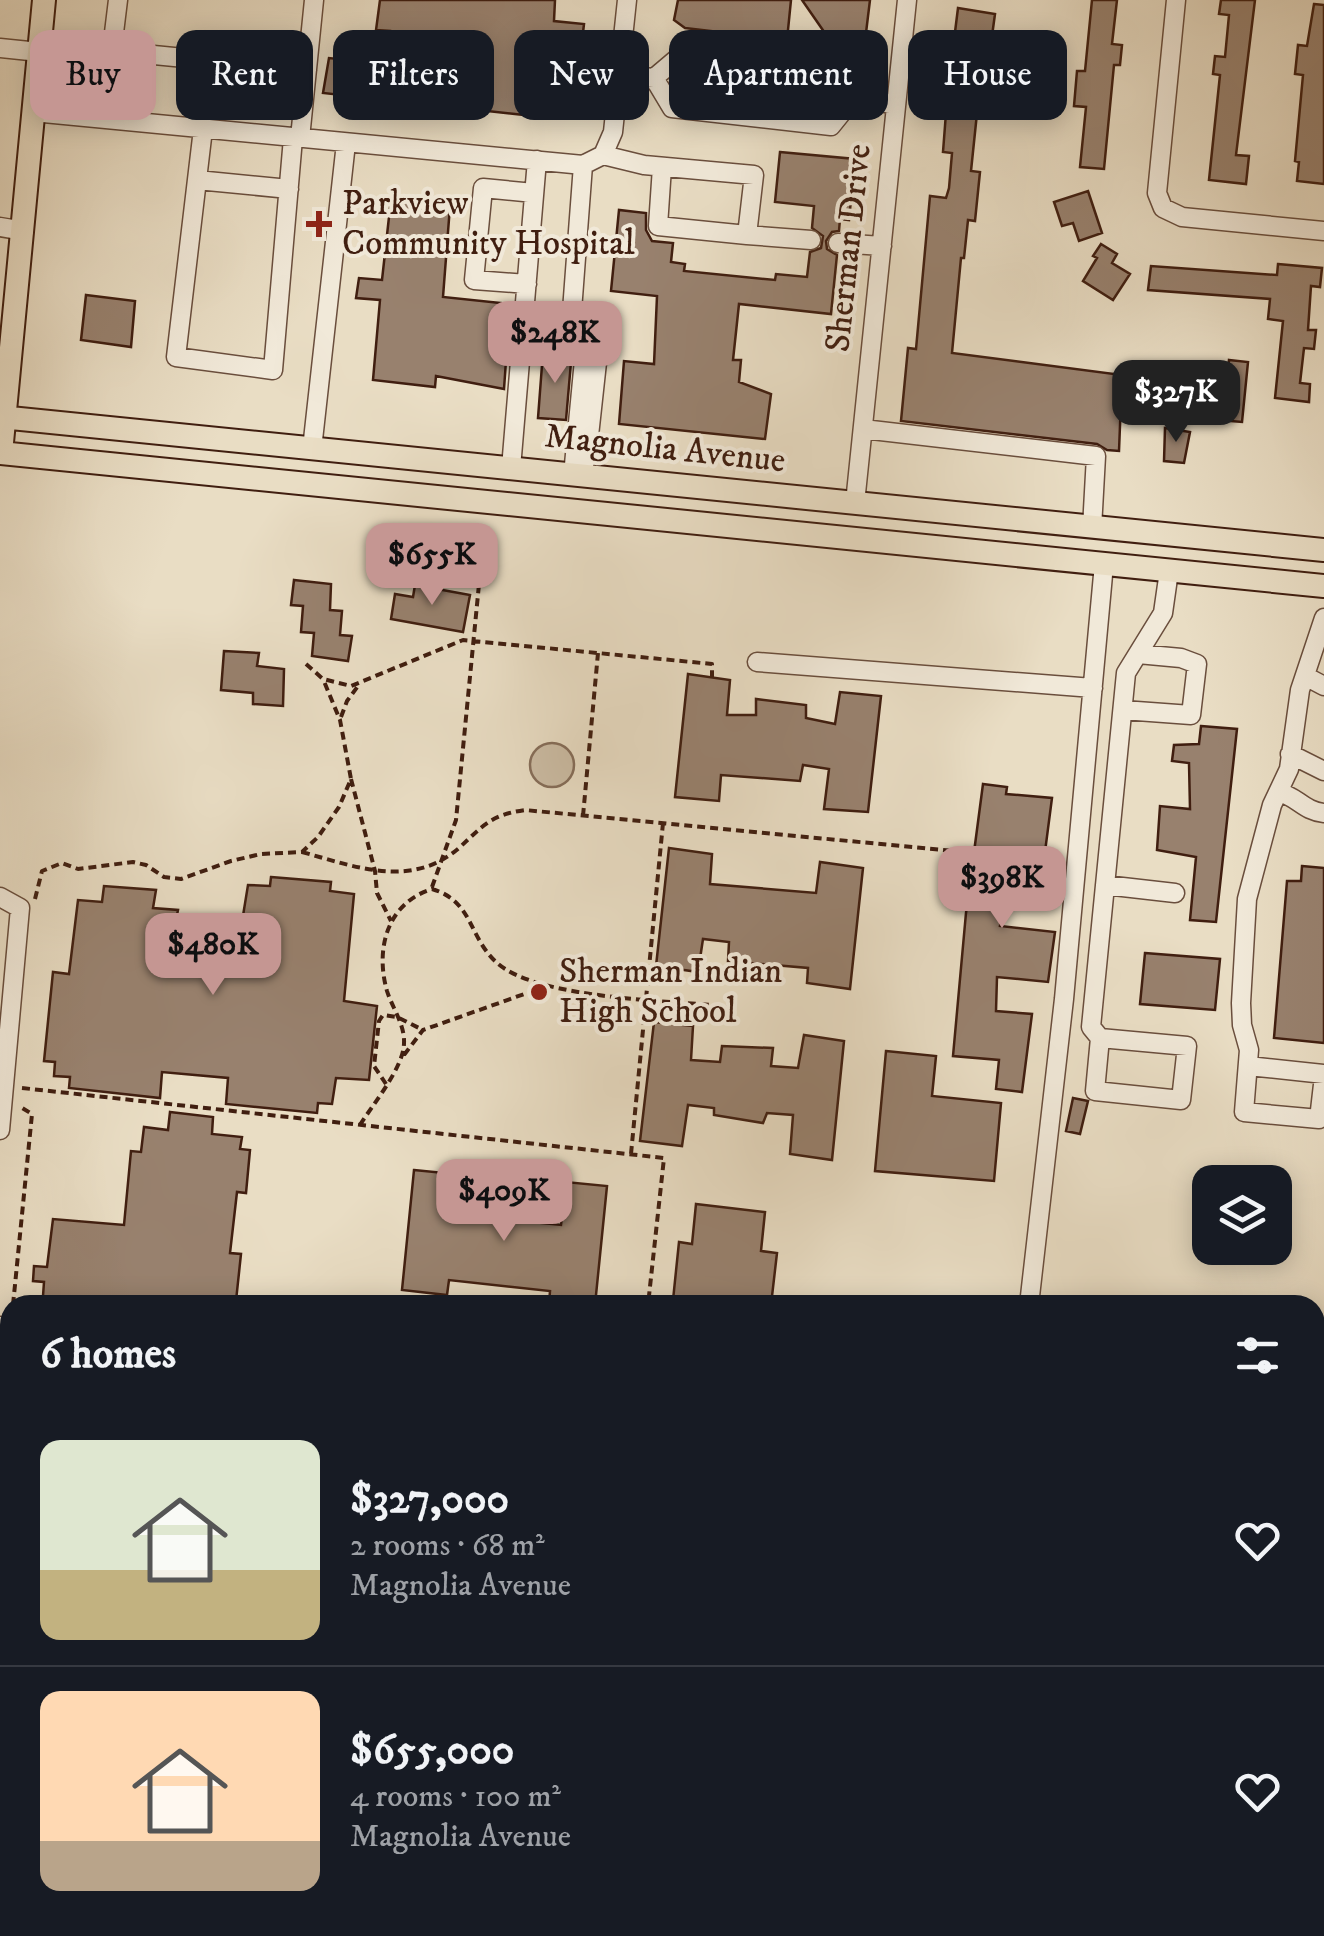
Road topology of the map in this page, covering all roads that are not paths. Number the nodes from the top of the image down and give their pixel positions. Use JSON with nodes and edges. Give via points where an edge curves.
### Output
{"nodes":[{"id":1,"x":44,"y":0,"type":"edge"},
{"id":2,"x":118,"y":0,"type":"edge"},
{"id":3,"x":314,"y":0,"type":"edge"},
{"id":4,"x":627,"y":0,"type":"edge"},
{"id":5,"x":907,"y":0,"type":"edge"},
{"id":6,"x":1176,"y":0,"type":"edge"},
{"id":7,"x":41,"y":30,"type":"edge"},
{"id":8,"x":311,"y":30,"type":"edge"},
{"id":9,"x":624,"y":30,"type":"edge"},
{"id":10,"x":0,"y":48,"type":"edge"},
{"id":11,"x":30,"y":51,"type":"edge"},
{"id":12,"x":176,"y":57,"type":"edge"},
{"id":13,"x":669,"y":65,"type":"edge"},
{"id":14,"x":649,"y":78,"type":"edge"},
{"id":15,"x":654,"y":78,"type":"junction"},
{"id":16,"x":669,"y":103,"type":"edge"},
{"id":17,"x":888,"y":103,"type":"edge"},
{"id":18,"x":896,"y":104,"type":"junction"},
{"id":19,"x":32,"y":120,"type":"edge"},
{"id":20,"x":113,"y":120,"type":"edge"},
{"id":21,"x":300,"y":120,"type":"edge"},
{"id":22,"x":614,"y":120,"type":"edge"},
{"id":23,"x":778,"y":120,"type":"edge"},
{"id":24,"x":836,"y":120,"type":"edge"},
{"id":25,"x":203,"y":129,"type":"junction"},
{"id":26,"x":297,"y":138,"type":"junction"},
{"id":27,"x":346,"y":143,"type":"junction"},
{"id":28,"x":603,"y":155,"type":"junction"},
{"id":29,"x":537,"y":160,"type":"junction"},
{"id":30,"x":584,"y":165,"type":"junction"},
{"id":31,"x":662,"y":167,"type":"junction"},
{"id":32,"x":197,"y":180,"type":"junction"},
{"id":33,"x":289,"y":190,"type":"junction"},
{"id":34,"x":534,"y":193,"type":"junction"},
{"id":35,"x":0,"y":226,"type":"edge"},
{"id":36,"x":24,"y":231,"type":"junction"},
{"id":37,"x":1324,"y":231,"type":"edge"},
{"id":38,"x":747,"y":234,"type":"junction"},
{"id":39,"x":811,"y":240,"type":"dead end"},
{"id":40,"x":838,"y":243,"type":"dead end"},
{"id":41,"x":882,"y":246,"type":"junction"},
{"id":42,"x":526,"y":284,"type":"junction"},
{"id":43,"x":7,"y":325,"type":"edge"},
{"id":44,"x":599,"y":344,"type":"dead end"},
{"id":45,"x":2,"y":417,"type":"edge"},
{"id":46,"x":863,"y":429,"type":"junction"},
{"id":47,"x":312,"y":448,"type":"junction"},
{"id":48,"x":0,"y":457,"type":"edge"},
{"id":49,"x":511,"y":468,"type":"junction"},
{"id":50,"x":577,"y":475,"type":"junction"},
{"id":51,"x":855,"y":503,"type":"junction"},
{"id":52,"x":577,"y":509,"type":"junction"},
{"id":53,"x":1092,"y":528,"type":"junction"},
{"id":54,"x":1324,"y":550,"type":"edge"},
{"id":55,"x":1104,"y":564,"type":"junction"},
{"id":56,"x":1169,"y":571,"type":"junction"},
{"id":57,"x":1324,"y":586,"type":"edge"},
{"id":58,"x":1324,"y":618,"type":"edge"},
{"id":59,"x":1138,"y":654,"type":"junction"},
{"id":60,"x":757,"y":662,"type":"dead end"},
{"id":61,"x":1305,"y":676,"type":"junction"},
{"id":62,"x":1324,"y":686,"type":"edge"},
{"id":63,"x":1093,"y":688,"type":"junction"},
{"id":64,"x":1123,"y":710,"type":"junction"},
{"id":65,"x":1290,"y":754,"type":"junction"},
{"id":66,"x":1324,"y":770,"type":"edge"},
{"id":67,"x":1278,"y":792,"type":"junction"},
{"id":68,"x":1324,"y":813,"type":"edge"},
{"id":69,"x":1105,"y":885,"type":"junction"},
{"id":70,"x":1175,"y":892,"type":"dead end"},
{"id":71,"x":0,"y":897,"type":"edge"},
{"id":72,"x":1100,"y":1038,"type":"junction"},
{"id":73,"x":1248,"y":1066,"type":"junction"},
{"id":74,"x":1324,"y":1075,"type":"edge"},
{"id":75,"x":7,"y":1081,"type":"edge"},
{"id":76,"x":0,"y":1130,"type":"edge"},
{"id":77,"x":1030,"y":1295,"type":"edge"}],
"edges":[{"from":1,"to":7,"type":"main road"},
{"from":2,"to":12,"type":"street","via":[[113,41],[123,52]]},
{"from":3,"to":8,"type":"street"},
{"from":4,"to":9,"type":"street"},
{"from":5,"to":18,"type":"street","name":"Sherman Drive"},
{"from":6,"to":37,"type":"street","via":[[1158,193],[1163,208],[1182,217]]},
{"from":10,"to":11,"type":"street"},
{"from":13,"to":15,"type":"street"},
{"from":14,"to":15,"type":"street"},
{"from":15,"to":16,"type":"street"},
{"from":17,"to":18,"type":"street"},
{"from":18,"to":41,"type":"street","name":"Sherman Drive"},
{"from":19,"to":36,"type":"main road"},
{"from":20,"to":25,"type":"street"},
{"from":21,"to":26,"type":"street"},
{"from":22,"to":28,"type":"street"},
{"from":23,"to":24,"type":"street","via":[[831,126]]},
{"from":25,"to":26,"type":"street"},
{"from":25,"to":32,"type":"street"},
{"from":26,"to":27,"type":"street"},
{"from":26,"to":33,"type":"street"},
{"from":27,"to":29,"type":"street"},
{"from":27,"to":47,"type":"street"},
{"from":28,"to":30,"type":"street"},
{"from":28,"to":31,"type":"street"},
{"from":29,"to":30,"type":"street"},
{"from":29,"to":34,"type":"street"},
{"from":30,"to":50,"type":"street","via":[[571,324],[584,360]]},
{"from":31,"to":38,"type":"street","via":[[658,226]]},
{"from":31,"to":38,"type":"street","via":[[754,175]]},
{"from":32,"to":33,"type":"street"},
{"from":32,"to":33,"type":"street","via":[[176,357],[273,370]]},
{"from":34,"to":42,"type":"street"},
{"from":34,"to":42,"type":"street","via":[[483,188],[474,280]]},
{"from":35,"to":36,"type":"street"},
{"from":36,"to":43,"type":"main road"},
{"from":38,"to":39,"type":"street"},
{"from":40,"to":41,"type":"street"},
{"from":41,"to":46,"type":"street","name":"Sherman Drive"},
{"from":42,"to":49,"type":"street"},
{"from":43,"to":45,"type":"main road"},
{"from":44,"to":50,"type":"street","via":[[587,454]]},
{"from":45,"to":47,"type":"main road","name":"Magnolia Avenue"},
{"from":45,"to":48,"type":"main road"},
{"from":46,"to":51,"type":"street","name":"Sherman Drive"},
{"from":46,"to":53,"type":"street","via":[[1096,456]]},
{"from":47,"to":49,"type":"main road","name":"Magnolia Avenue"},
{"from":48,"to":52,"type":"main road","name":"Magnolia Avenue"},
{"from":49,"to":50,"type":"main road","name":"Magnolia Avenue"},
{"from":50,"to":51,"type":"main road","name":"Magnolia Avenue"},
{"from":50,"to":52,"type":"main road"},
{"from":51,"to":53,"type":"main road","name":"Magnolia Avenue"},
{"from":52,"to":55,"type":"main road","name":"Magnolia Avenue"},
{"from":53,"to":54,"type":"main road","name":"Magnolia Avenue"},
{"from":55,"to":56,"type":"main road","name":"Magnolia Avenue"},
{"from":55,"to":63,"type":"street"},
{"from":56,"to":57,"type":"main road","name":"Magnolia Avenue"},
{"from":56,"to":59,"type":"street","via":[[1163,613]]},
{"from":58,"to":61,"type":"street"},
{"from":59,"to":64,"type":"street","via":[[1126,673]]},
{"from":59,"to":64,"type":"street","via":[[1197,664],[1194,707],[1191,715]]},
{"from":60,"to":63,"type":"street"},
{"from":61,"to":62,"type":"street"},
{"from":61,"to":65,"type":"street"},
{"from":63,"to":77,"type":"street"},
{"from":64,"to":69,"type":"street"},
{"from":65,"to":66,"type":"street"},
{"from":65,"to":67,"type":"street"},
{"from":67,"to":68,"type":"street"},
{"from":67,"to":73,"type":"street","via":[[1247,900],[1241,1003]]},
{"from":69,"to":70,"type":"street"},
{"from":69,"to":72,"type":"street","via":[[1091,1027]]},
{"from":71,"to":75,"type":"street","via":[[20,908]]},
{"from":72,"to":72,"type":"street","via":[[1095,1091],[1181,1100],[1186,1046]]},
{"from":73,"to":74,"type":"street"},
{"from":73,"to":74,"type":"street","via":[[1244,1112],[1318,1119]]},
{"from":75,"to":76,"type":"street"}]}
